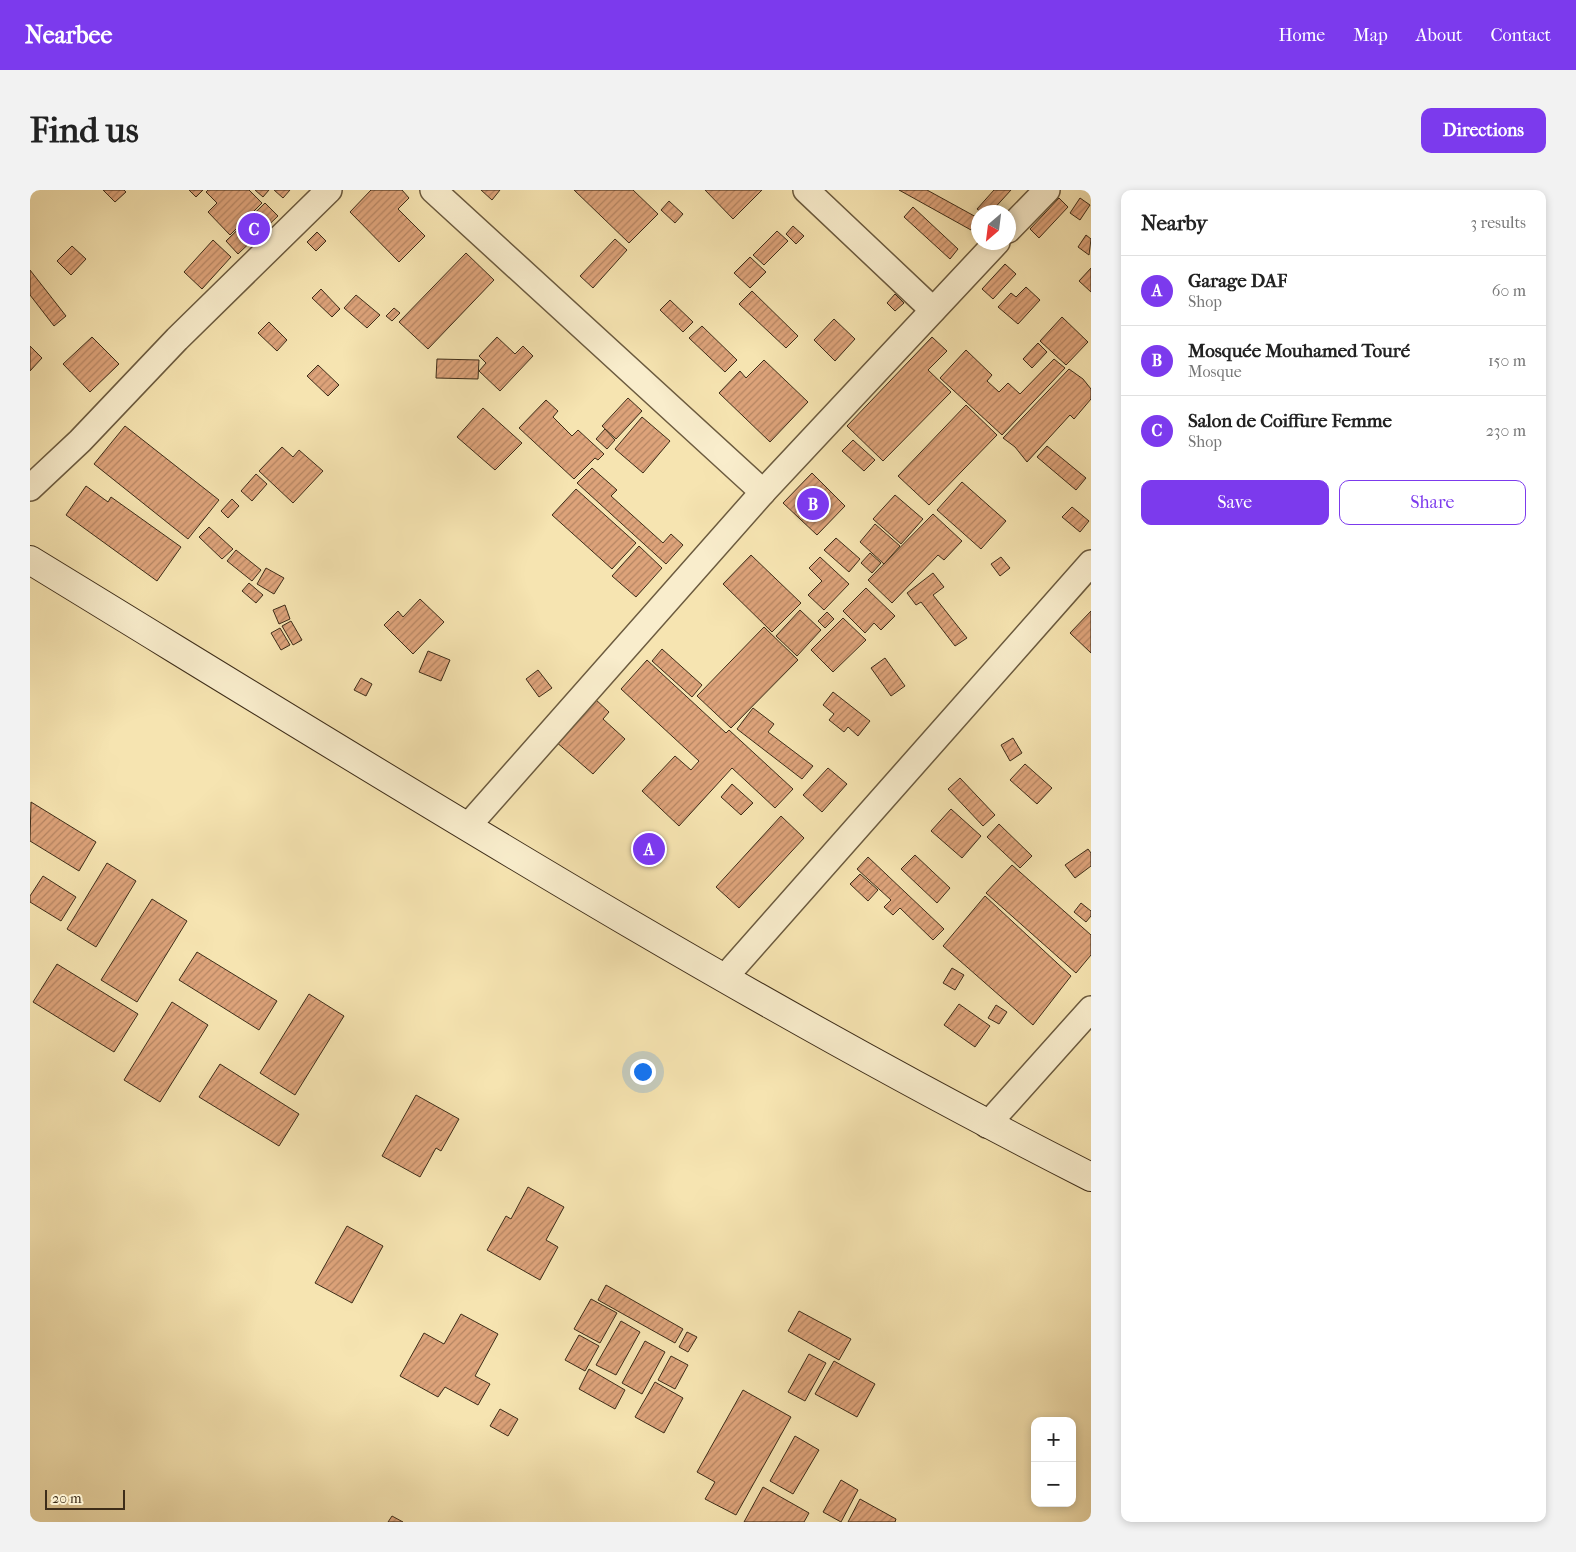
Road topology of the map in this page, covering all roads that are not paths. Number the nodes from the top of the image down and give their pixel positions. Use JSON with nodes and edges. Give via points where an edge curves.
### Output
{"nodes":[{"id":1,"x":328,"y":190,"type":"edge"},
{"id":2,"x":433,"y":190,"type":"edge"},
{"id":3,"x":806,"y":190,"type":"edge"},
{"id":4,"x":1047,"y":190,"type":"edge"},
{"id":5,"x":1016,"y":222,"type":"edge"},
{"id":6,"x":989,"y":250,"type":"edge"},
{"id":7,"x":933,"y":310,"type":"junction"},
{"id":8,"x":30,"y":488,"type":"edge"},
{"id":9,"x":763,"y":492,"type":"junction"},
{"id":10,"x":30,"y":560,"type":"edge"},
{"id":11,"x":1091,"y":563,"type":"edge"},
{"id":12,"x":467,"y":827,"type":"junction"},
{"id":13,"x":725,"y":977,"type":"junction"},
{"id":14,"x":1091,"y":1009,"type":"edge"},
{"id":15,"x":988,"y":1124,"type":"junction"},
{"id":16,"x":1091,"y":1177,"type":"edge"}],
"edges":[{"from":1,"to":8,"type":"street"},
{"from":2,"to":9,"type":"street"},
{"from":3,"to":7,"type":"street"},
{"from":4,"to":5,"type":"street"},
{"from":6,"to":7,"type":"street"},
{"from":7,"to":9,"type":"street"},
{"from":9,"to":12,"type":"street"},
{"from":10,"to":12,"type":"street"},
{"from":11,"to":13,"type":"street"},
{"from":12,"to":13,"type":"street"},
{"from":13,"to":15,"type":"street"},
{"from":14,"to":15,"type":"street"},
{"from":15,"to":16,"type":"street"}]}
